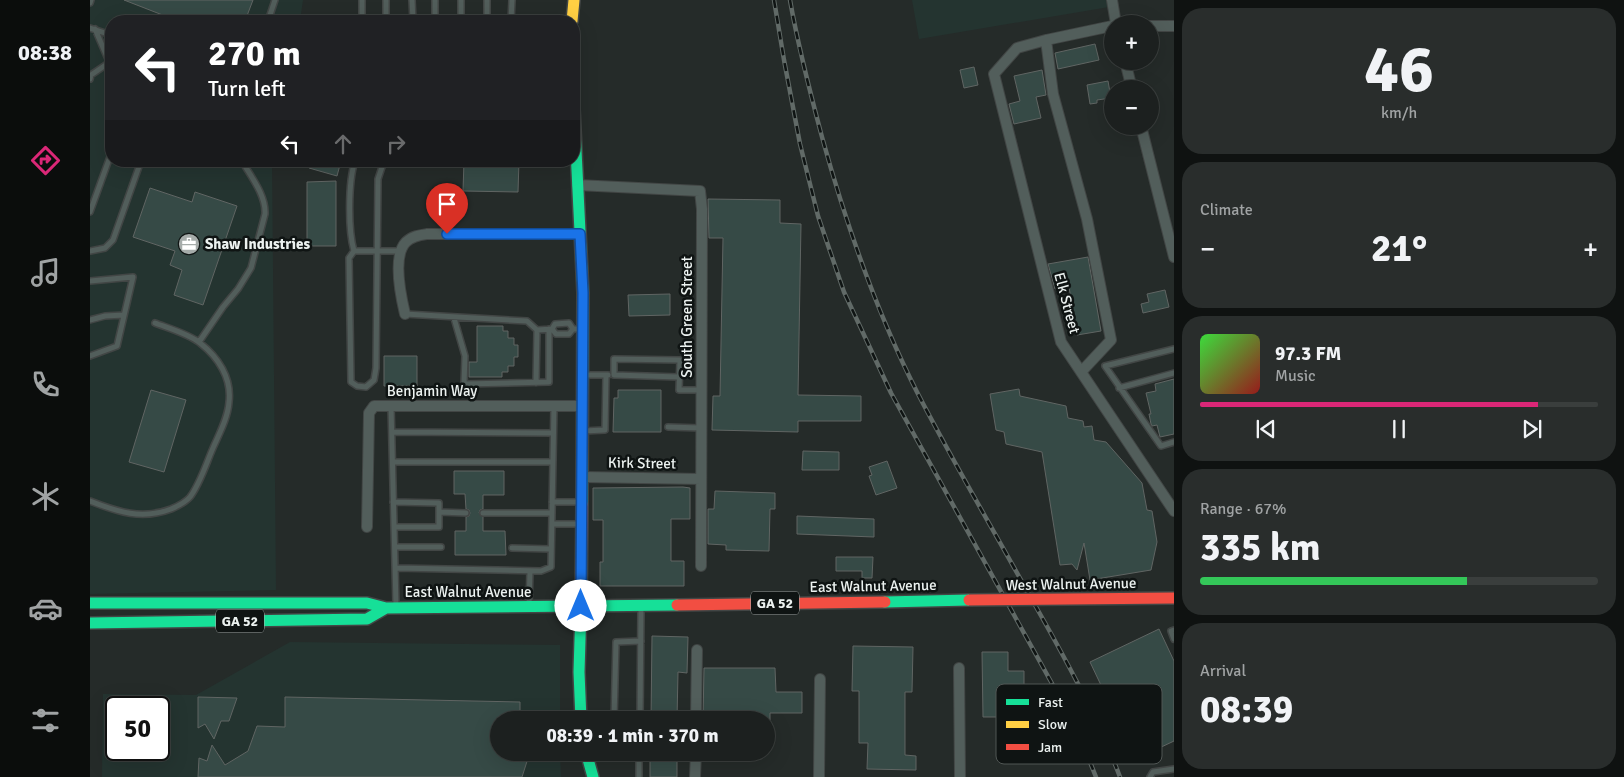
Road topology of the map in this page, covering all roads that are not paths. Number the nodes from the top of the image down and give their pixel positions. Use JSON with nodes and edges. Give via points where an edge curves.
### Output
{"nodes":[{"id":1,"x":275,"y":0,"type":"edge"},
{"id":2,"x":362,"y":0,"type":"edge"},
{"id":3,"x":386,"y":0,"type":"edge"},
{"id":4,"x":412,"y":0,"type":"edge"},
{"id":5,"x":435,"y":0,"type":"edge"},
{"id":6,"x":461,"y":0,"type":"edge"},
{"id":7,"x":487,"y":0,"type":"edge"},
{"id":8,"x":512,"y":0,"type":"edge"},
{"id":9,"x":574,"y":0,"type":"edge"},
{"id":10,"x":1112,"y":0,"type":"edge"},
{"id":11,"x":270,"y":15,"type":"edge"},
{"id":12,"x":362,"y":15,"type":"edge"},
{"id":13,"x":386,"y":15,"type":"edge"},
{"id":14,"x":413,"y":15,"type":"edge"},
{"id":15,"x":435,"y":15,"type":"edge"},
{"id":16,"x":461,"y":15,"type":"edge"},
{"id":17,"x":487,"y":15,"type":"edge"},
{"id":18,"x":511,"y":15,"type":"edge"},
{"id":19,"x":573,"y":15,"type":"edge"},
{"id":20,"x":1114,"y":15,"type":"edge"},
{"id":21,"x":1159,"y":26,"type":"edge"},
{"id":22,"x":1174,"y":26,"type":"edge"},
{"id":23,"x":1104,"y":28,"type":"edge"},
{"id":24,"x":93,"y":29,"type":"edge"},
{"id":25,"x":105,"y":33,"type":"edge"},
{"id":26,"x":1046,"y":40,"type":"junction"},
{"id":27,"x":105,"y":54,"type":"edge"},
{"id":28,"x":105,"y":67,"type":"edge"},
{"id":29,"x":90,"y":79,"type":"edge"},
{"id":30,"x":1144,"y":135,"type":"edge"},
{"id":31,"x":106,"y":167,"type":"edge"},
{"id":32,"x":139,"y":167,"type":"edge"},
{"id":33,"x":245,"y":167,"type":"edge"},
{"id":34,"x":353,"y":167,"type":"edge"},
{"id":35,"x":382,"y":167,"type":"edge"},
{"id":36,"x":576,"y":167,"type":"edge"},
{"id":37,"x":577,"y":185,"type":"junction"},
{"id":38,"x":90,"y":212,"type":"edge"},
{"id":39,"x":580,"y":234,"type":"junction"},
{"id":40,"x":90,"y":251,"type":"edge"},
{"id":41,"x":354,"y":251,"type":"junction"},
{"id":42,"x":376,"y":251,"type":"junction"},
{"id":43,"x":401,"y":251,"type":"junction"},
{"id":44,"x":1174,"y":257,"type":"edge"},
{"id":45,"x":90,"y":281,"type":"edge"},
{"id":46,"x":405,"y":314,"type":"joint"},
{"id":47,"x":124,"y":315,"type":"junction"},
{"id":48,"x":454,"y":318,"type":"junction"},
{"id":49,"x":90,"y":320,"type":"edge"},
{"id":50,"x":155,"y":323,"type":"dead end"},
{"id":51,"x":551,"y":329,"type":"junction"},
{"id":52,"x":578,"y":329,"type":"junction"},
{"id":53,"x":537,"y":330,"type":"junction"},
{"id":54,"x":199,"y":342,"type":"junction"},
{"id":55,"x":1174,"y":349,"type":"edge"},
{"id":56,"x":90,"y":356,"type":"edge"},
{"id":57,"x":1082,"y":371,"type":"junction"},
{"id":58,"x":1174,"y":373,"type":"edge"},
{"id":59,"x":583,"y":375,"type":"junction"},
{"id":60,"x":606,"y":375,"type":"junction"},
{"id":61,"x":614,"y":375,"type":"junction"},
{"id":62,"x":679,"y":377,"type":"junction"},
{"id":63,"x":536,"y":383,"type":"junction"},
{"id":64,"x":1119,"y":388,"type":"junction"},
{"id":65,"x":702,"y":390,"type":"junction"},
{"id":66,"x":392,"y":406,"type":"junction"},
{"id":67,"x":554,"y":406,"type":"junction"},
{"id":68,"x":582,"y":406,"type":"junction"},
{"id":69,"x":668,"y":428,"type":"dead end"},
{"id":70,"x":702,"y":428,"type":"junction"},
{"id":71,"x":582,"y":431,"type":"junction"},
{"id":72,"x":392,"y":432,"type":"junction"},
{"id":73,"x":553,"y":433,"type":"junction"},
{"id":74,"x":1174,"y":442,"type":"edge"},
{"id":75,"x":393,"y":462,"type":"junction"},
{"id":76,"x":553,"y":462,"type":"junction"},
{"id":77,"x":582,"y":477,"type":"junction"},
{"id":78,"x":702,"y":479,"type":"junction"},
{"id":79,"x":90,"y":501,"type":"edge"},
{"id":80,"x":394,"y":502,"type":"junction"},
{"id":81,"x":552,"y":502,"type":"junction"},
{"id":82,"x":581,"y":502,"type":"junction"},
{"id":83,"x":1174,"y":511,"type":"edge"},
{"id":84,"x":439,"y":512,"type":"junction"},
{"id":85,"x":466,"y":513,"type":"dead end"},
{"id":86,"x":483,"y":513,"type":"dead end"},
{"id":87,"x":552,"y":513,"type":"junction"},
{"id":88,"x":552,"y":524,"type":"junction"},
{"id":89,"x":581,"y":524,"type":"junction"},
{"id":90,"x":367,"y":527,"type":"dead end"},
{"id":91,"x":394,"y":527,"type":"junction"},
{"id":92,"x":395,"y":547,"type":"junction"},
{"id":93,"x":441,"y":548,"type":"dead end"},
{"id":94,"x":512,"y":548,"type":"dead end"},
{"id":95,"x":551,"y":549,"type":"junction"},
{"id":96,"x":701,"y":566,"type":"dead end"},
{"id":97,"x":396,"y":568,"type":"junction"},
{"id":98,"x":530,"y":571,"type":"junction"},
{"id":99,"x":1174,"y":598,"type":"edge"},
{"id":100,"x":969,"y":600,"type":"joint"},
{"id":101,"x":90,"y":603,"type":"edge"},
{"id":102,"x":581,"y":606,"type":"junction"},
{"id":103,"x":641,"y":606,"type":"junction"},
{"id":104,"x":529,"y":607,"type":"junction"},
{"id":105,"x":391,"y":608,"type":"junction"},
{"id":106,"x":90,"y":623,"type":"edge"},
{"id":107,"x":1174,"y":630,"type":"edge"},
{"id":108,"x":1174,"y":639,"type":"edge"},
{"id":109,"x":641,"y":641,"type":"junction"},
{"id":110,"x":697,"y":650,"type":"dead end"},
{"id":111,"x":959,"y":668,"type":"dead end"},
{"id":112,"x":820,"y":679,"type":"dead end"},
{"id":113,"x":581,"y":711,"type":"edge"},
{"id":114,"x":614,"y":711,"type":"edge"},
{"id":115,"x":640,"y":711,"type":"edge"},
{"id":116,"x":696,"y":711,"type":"edge"},
{"id":117,"x":589,"y":761,"type":"edge"},
{"id":118,"x":639,"y":761,"type":"edge"},
{"id":119,"x":696,"y":761,"type":"edge"},
{"id":120,"x":1174,"y":769,"type":"edge"},
{"id":121,"x":593,"y":777,"type":"edge"},
{"id":122,"x":639,"y":777,"type":"edge"},
{"id":123,"x":695,"y":777,"type":"edge"},
{"id":124,"x":819,"y":777,"type":"edge"},
{"id":125,"x":960,"y":777,"type":"edge"},
{"id":126,"x":1150,"y":777,"type":"edge"}],
"edges":[{"from":1,"to":11,"type":"lane"},
{"from":2,"to":12,"type":"lane"},
{"from":3,"to":13,"type":"lane"},
{"from":4,"to":14,"type":"lane"},
{"from":5,"to":15,"type":"lane"},
{"from":6,"to":16,"type":"lane"},
{"from":7,"to":17,"type":"lane"},
{"from":8,"to":18,"type":"lane"},
{"from":9,"to":19,"type":"main road"},
{"from":10,"to":20,"type":"street"},
{"from":21,"to":22,"type":"street"},
{"from":23,"to":26,"type":"street"},
{"from":24,"to":25,"type":"lane"},
{"from":24,"to":27,"type":"lane"},
{"from":26,"to":57,"type":"street","via":[[1054,94],[1088,219],[1111,340]]},
{"from":26,"to":57,"type":"street","name":"Elk Street","via":[[1017,48],[994,74],[1061,342]]},
{"from":28,"to":29,"type":"lane"},
{"from":30,"to":44,"type":"street"},
{"from":31,"to":38,"type":"lane"},
{"from":32,"to":40,"type":"lane","via":[[113,240],[105,248]]},
{"from":33,"to":54,"type":"lane","via":[[266,206],[251,268]]},
{"from":34,"to":41,"type":"lane","via":[[351,240]]},
{"from":35,"to":42,"type":"lane","via":[[378,178]]},
{"from":36,"to":37,"type":"main road"},
{"from":37,"to":39,"type":"main road"},
{"from":37,"to":65,"type":"street","name":"South Green Street","via":[[700,191]]},
{"from":39,"to":43,"type":"street","via":[[428,234],[413,237]]},
{"from":39,"to":52,"type":"main road","via":[[583,293]]},
{"from":41,"to":42,"type":"lane"},
{"from":41,"to":42,"type":"lane","via":[[350,258],[351,382],[366,387],[374,380],[376,368]]},
{"from":42,"to":43,"type":"lane"},
{"from":43,"to":46,"type":"street","via":[[400,293]]},
{"from":45,"to":47,"type":"lane","via":[[132,277]]},
{"from":46,"to":48,"type":"lane"},
{"from":47,"to":49,"type":"lane"},
{"from":47,"to":56,"type":"lane","via":[[118,346]]},
{"from":48,"to":53,"type":"lane","via":[[527,322]]},
{"from":48,"to":63,"type":"lane","via":[[465,356],[464,384]]},
{"from":50,"to":54,"type":"lane"},
{"from":51,"to":52,"type":"lane","via":[[556,334],[568,334]]},
{"from":51,"to":52,"type":"lane","via":[[556,324],[568,324]]},
{"from":51,"to":53,"type":"lane"},
{"from":51,"to":63,"type":"lane","via":[[549,382]]},
{"from":52,"to":59,"type":"main road"},
{"from":53,"to":63,"type":"lane"},
{"from":54,"to":79,"type":"lane","via":[[225,372],[230,401],[190,496],[180,506],[151,515],[110,509]]},
{"from":55,"to":64,"type":"lane","via":[[1105,366]]},
{"from":57,"to":83,"type":"street","name":"Elk Street"},
{"from":58,"to":64,"type":"lane"},
{"from":59,"to":60,"type":"lane"},
{"from":59,"to":68,"type":"main road"},
{"from":60,"to":61,"type":"lane"},
{"from":60,"to":71,"type":"lane","via":[[605,430]]},
{"from":61,"to":62,"type":"lane"},
{"from":61,"to":62,"type":"lane","via":[[614,359],[680,360]]},
{"from":62,"to":65,"type":"lane","via":[[679,390]]},
{"from":64,"to":74,"type":"lane","via":[[1161,446]]},
{"from":65,"to":70,"type":"street","name":"South Green Street"},
{"from":66,"to":67,"type":"street","name":"Benjamin Way"},
{"from":66,"to":72,"type":"lane"},
{"from":66,"to":90,"type":"street","name":"Benjamin Way","via":[[374,406],[369,413]]},
{"from":67,"to":68,"type":"street","name":"Benjamin Way"},
{"from":67,"to":73,"type":"lane"},
{"from":68,"to":71,"type":"main road"},
{"from":69,"to":70,"type":"lane"},
{"from":70,"to":78,"type":"street","name":"South Green Street"},
{"from":71,"to":77,"type":"main road"},
{"from":72,"to":73,"type":"lane"},
{"from":72,"to":75,"type":"lane"},
{"from":73,"to":76,"type":"lane"},
{"from":75,"to":76,"type":"lane"},
{"from":75,"to":80,"type":"lane"},
{"from":76,"to":81,"type":"lane"},
{"from":77,"to":78,"type":"street","name":"Kirk Street"},
{"from":77,"to":82,"type":"main road"},
{"from":78,"to":96,"type":"street","name":"South Green Street"},
{"from":80,"to":84,"type":"lane","via":[[440,503]]},
{"from":80,"to":91,"type":"lane"},
{"from":81,"to":82,"type":"lane"},
{"from":81,"to":87,"type":"lane"},
{"from":82,"to":89,"type":"main road"},
{"from":84,"to":85,"type":"lane"},
{"from":84,"to":91,"type":"lane","via":[[439,526]]},
{"from":86,"to":87,"type":"lane"},
{"from":87,"to":88,"type":"lane"},
{"from":88,"to":89,"type":"lane"},
{"from":88,"to":95,"type":"lane"},
{"from":89,"to":102,"type":"main road"},
{"from":91,"to":92,"type":"lane"},
{"from":92,"to":93,"type":"lane"},
{"from":92,"to":97,"type":"lane"},
{"from":94,"to":95,"type":"lane"},
{"from":95,"to":98,"type":"lane","via":[[551,567]]},
{"from":97,"to":98,"type":"lane"},
{"from":97,"to":105,"type":"lane"},
{"from":98,"to":104,"type":"lane"},
{"from":99,"to":100,"type":"main road","name":"West Walnut Avenue","number":"GA 52","bridge":true},
{"from":100,"to":103,"type":"main road","name":"East Walnut Avenue","number":"GA 52"},
{"from":101,"to":105,"type":"main road","name":"East Walnut Avenue","number":"GA 52","via":[[367,603]]},
{"from":102,"to":103,"type":"main road","name":"East Walnut Avenue","number":"GA 52"},
{"from":102,"to":104,"type":"main road","name":"East Walnut Avenue","number":"GA 52"},
{"from":102,"to":113,"type":"main road"},
{"from":103,"to":109,"type":"lane"},
{"from":104,"to":105,"type":"main road","name":"East Walnut Avenue","number":"GA 52"},
{"from":105,"to":106,"type":"main road","name":"East Walnut Avenue","number":"GA 52","via":[[367,619]]},
{"from":107,"to":108,"type":"lane","via":[[1171,630]]},
{"from":109,"to":114,"type":"lane","via":[[619,641],[614,646]]},
{"from":109,"to":115,"type":"lane"},
{"from":110,"to":116,"type":"street"},
{"from":111,"to":125,"type":"street"},
{"from":112,"to":124,"type":"street"},
{"from":117,"to":121,"type":"main road"},
{"from":118,"to":122,"type":"lane"},
{"from":119,"to":123,"type":"street"},
{"from":120,"to":126,"type":"lane","via":[[1153,772]]}]}
